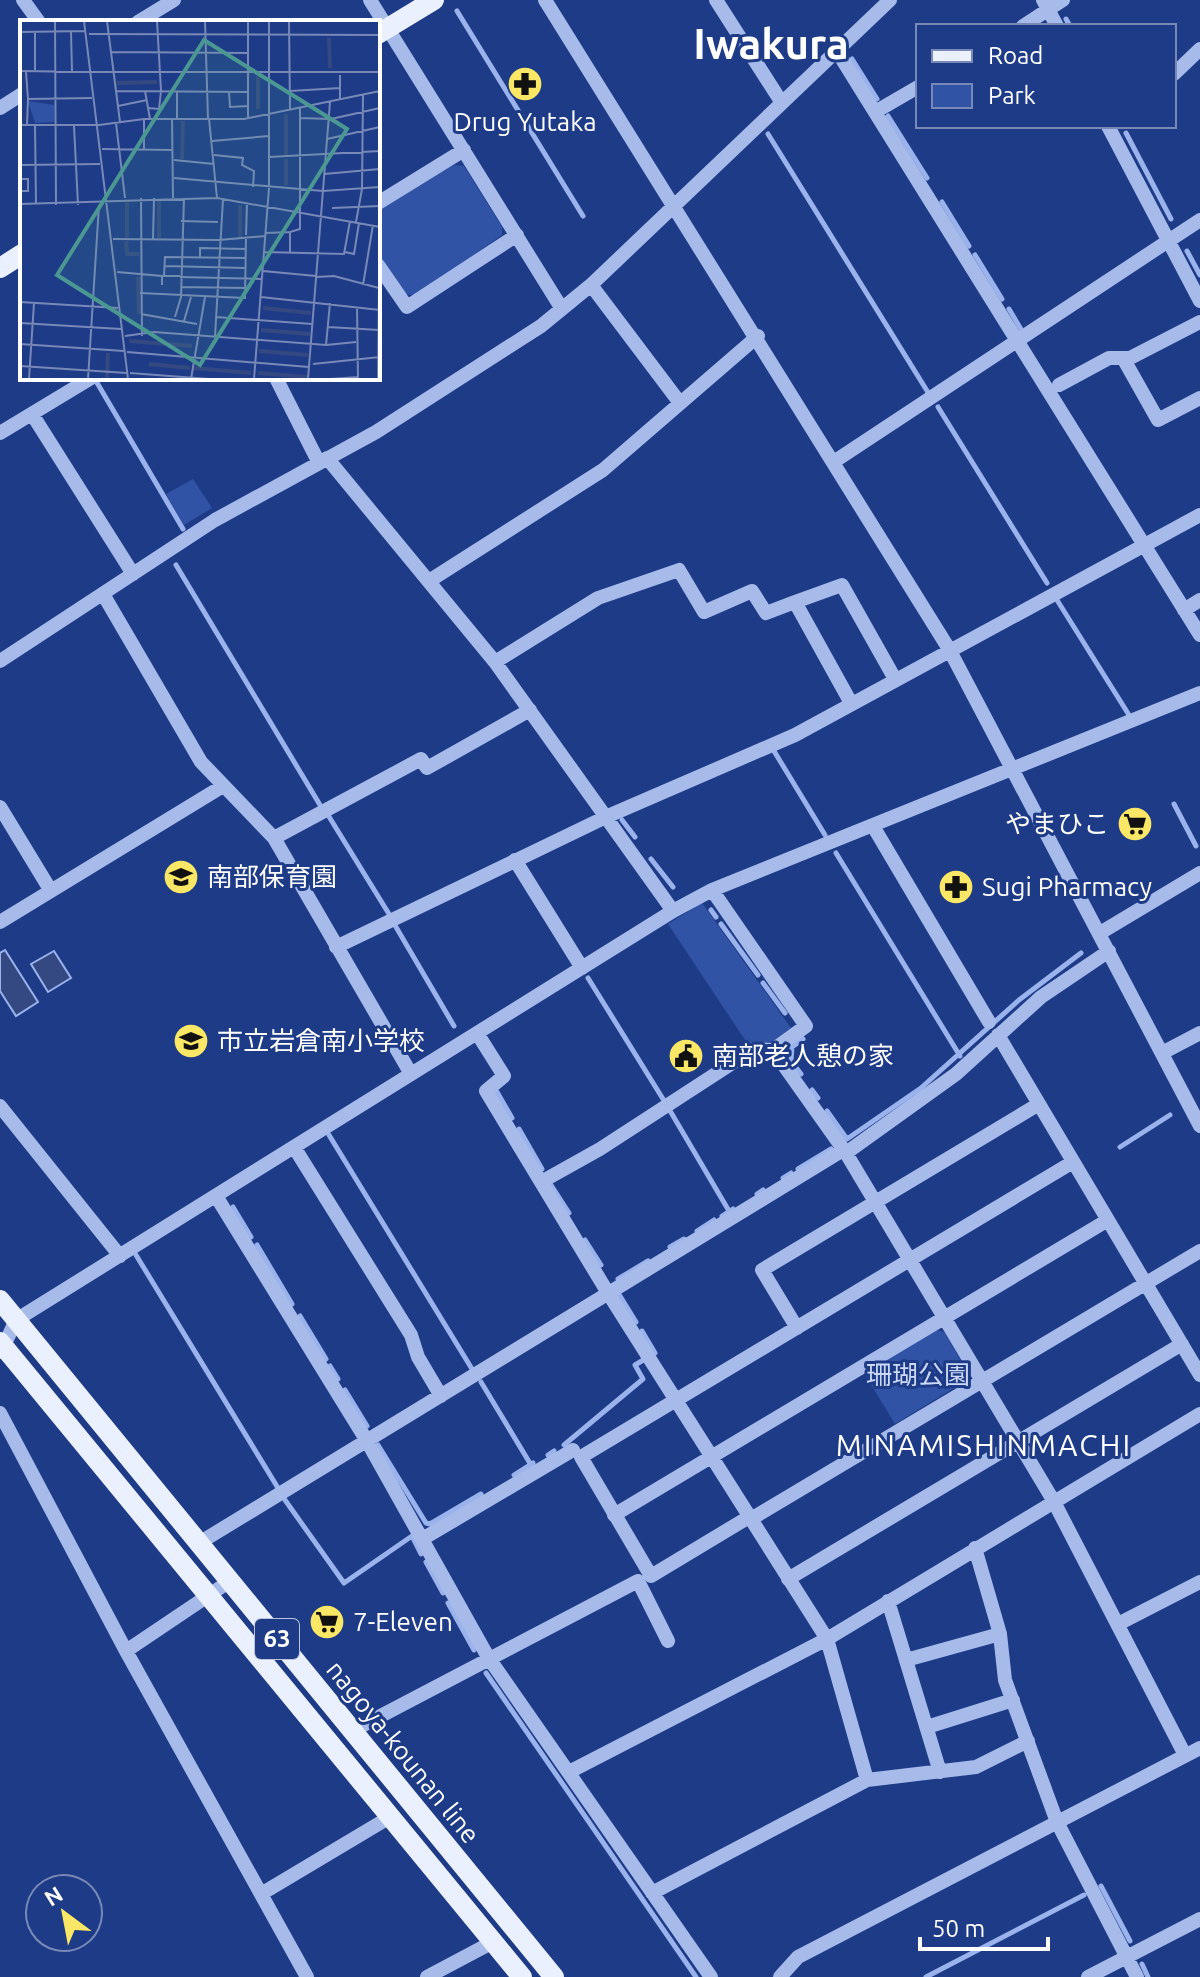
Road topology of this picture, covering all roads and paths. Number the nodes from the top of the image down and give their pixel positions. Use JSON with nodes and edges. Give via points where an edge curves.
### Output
{"nodes":[{"id":1,"x":23,"y":0,"type":"edge"},
{"id":2,"x":174,"y":0,"type":"edge"},
{"id":3,"x":370,"y":0,"type":"edge"},
{"id":4,"x":434,"y":0,"type":"edge"},
{"id":5,"x":545,"y":0,"type":"edge"},
{"id":6,"x":716,"y":0,"type":"edge"},
{"id":7,"x":890,"y":0,"type":"edge"},
{"id":8,"x":1063,"y":0,"type":"edge"},
{"id":9,"x":1046,"y":5,"type":"edge"},
{"id":10,"x":38,"y":20,"type":"edge"},
{"id":11,"x":141,"y":20,"type":"edge"},
{"id":12,"x":378,"y":20,"type":"edge"},
{"id":13,"x":1025,"y":24,"type":"edge"},
{"id":14,"x":1056,"y":24,"type":"edge"},
{"id":15,"x":383,"y":31,"type":"edge"},
{"id":16,"x":1200,"y":49,"type":"edge"},
{"id":17,"x":837,"y":51,"type":"junction"},
{"id":18,"x":1176,"y":72,"type":"edge"},
{"id":19,"x":916,"y":88,"type":"edge"},
{"id":20,"x":20,"y":95,"type":"edge"},
{"id":21,"x":782,"y":103,"type":"junction"},
{"id":22,"x":0,"y":108,"type":"edge"},
{"id":23,"x":875,"y":112,"type":"junction"},
{"id":24,"x":1114,"y":129,"type":"edge"},
{"id":25,"x":464,"y":150,"type":"junction"},
{"id":26,"x":380,"y":202,"type":"edge"},
{"id":27,"x":675,"y":206,"type":"junction"},
{"id":28,"x":1200,"y":220,"type":"edge"},
{"id":29,"x":517,"y":235,"type":"junction"},
{"id":30,"x":1169,"y":243,"type":"junction"},
{"id":31,"x":20,"y":255,"type":"edge"},
{"id":32,"x":0,"y":268,"type":"edge"},
{"id":33,"x":380,"y":268,"type":"edge"},
{"id":34,"x":591,"y":285,"type":"junction"},
{"id":35,"x":1200,"y":301,"type":"edge"},
{"id":36,"x":562,"y":309,"type":"junction"},
{"id":37,"x":1200,"y":322,"type":"edge"},
{"id":38,"x":758,"y":336,"type":"junction"},
{"id":39,"x":1018,"y":343,"type":"junction"},
{"id":40,"x":1123,"y":358,"type":"junction"},
{"id":41,"x":88,"y":380,"type":"edge"},
{"id":42,"x":277,"y":380,"type":"edge"},
{"id":43,"x":1059,"y":385,"type":"dead end"},
{"id":44,"x":1200,"y":398,"type":"edge"},
{"id":45,"x":680,"y":403,"type":"junction"},
{"id":46,"x":32,"y":414,"type":"junction"},
{"id":47,"x":0,"y":433,"type":"edge"},
{"id":48,"x":323,"y":460,"type":"junction"},
{"id":49,"x":835,"y":461,"type":"junction"},
{"id":50,"x":1200,"y":515,"type":"edge"},
{"id":51,"x":1144,"y":546,"type":"junction"},
{"id":52,"x":133,"y":574,"type":"junction"},
{"id":53,"x":429,"y":581,"type":"junction"},
{"id":54,"x":103,"y":594,"type":"junction"},
{"id":55,"x":1200,"y":600,"type":"edge"},
{"id":56,"x":795,"y":602,"type":"junction"},
{"id":57,"x":1184,"y":610,"type":"junction"},
{"id":58,"x":1200,"y":635,"type":"edge"},
{"id":59,"x":949,"y":649,"type":"junction"},
{"id":60,"x":0,"y":661,"type":"edge"},
{"id":61,"x":495,"y":662,"type":"junction"},
{"id":62,"x":895,"y":679,"type":"junction"},
{"id":63,"x":1200,"y":693,"type":"edge"},
{"id":64,"x":851,"y":703,"type":"junction"},
{"id":65,"x":530,"y":710,"type":"junction"},
{"id":66,"x":1013,"y":770,"type":"junction"},
{"id":67,"x":223,"y":786,"type":"junction"},
{"id":68,"x":0,"y":807,"type":"edge"},
{"id":69,"x":608,"y":816,"type":"junction"},
{"id":70,"x":873,"y":826,"type":"junction"},
{"id":71,"x":274,"y":838,"type":"junction"},
{"id":72,"x":515,"y":860,"type":"junction"},
{"id":73,"x":1200,"y":873,"type":"edge"},
{"id":74,"x":712,"y":890,"type":"junction"},
{"id":75,"x":51,"y":891,"type":"junction"},
{"id":76,"x":673,"y":911,"type":"junction"},
{"id":77,"x":0,"y":922,"type":"edge"},
{"id":78,"x":1100,"y":933,"type":"junction"},
{"id":79,"x":336,"y":947,"type":"junction"},
{"id":80,"x":1109,"y":951,"type":"junction"},
{"id":81,"x":582,"y":968,"type":"junction"},
{"id":82,"x":989,"y":1022,"type":"dead end"},
{"id":83,"x":477,"y":1033,"type":"junction"},
{"id":84,"x":1200,"y":1033,"type":"edge"},
{"id":85,"x":998,"y":1035,"type":"junction"},
{"id":86,"x":773,"y":1050,"type":"junction"},
{"id":87,"x":1162,"y":1053,"type":"junction"},
{"id":88,"x":411,"y":1074,"type":"junction"},
{"id":89,"x":1039,"y":1104,"type":"junction"},
{"id":90,"x":0,"y":1106,"type":"edge"},
{"id":91,"x":1200,"y":1126,"type":"edge"},
{"id":92,"x":294,"y":1147,"type":"junction"},
{"id":93,"x":844,"y":1152,"type":"junction"},
{"id":94,"x":1073,"y":1162,"type":"junction"},
{"id":95,"x":541,"y":1182,"type":"junction"},
{"id":96,"x":216,"y":1196,"type":"junction"},
{"id":97,"x":875,"y":1202,"type":"junction"},
{"id":98,"x":1108,"y":1220,"type":"junction"},
{"id":99,"x":1200,"y":1251,"type":"edge"},
{"id":100,"x":120,"y":1256,"type":"junction"},
{"id":101,"x":909,"y":1260,"type":"junction"},
{"id":102,"x":1145,"y":1282,"type":"junction"},
{"id":103,"x":608,"y":1293,"type":"junction"},
{"id":104,"x":0,"y":1300,"type":"edge"},
{"id":105,"x":944,"y":1318,"type":"junction"},
{"id":106,"x":16,"y":1320,"type":"junction"},
{"id":107,"x":797,"y":1328,"type":"junction"},
{"id":108,"x":1182,"y":1344,"type":"junction"},
{"id":109,"x":1,"y":1347,"type":"edge"},
{"id":110,"x":1200,"y":1375,"type":"edge"},
{"id":111,"x":982,"y":1380,"type":"junction"},
{"id":112,"x":441,"y":1396,"type":"junction"},
{"id":113,"x":676,"y":1400,"type":"junction"},
{"id":114,"x":0,"y":1413,"type":"edge"},
{"id":115,"x":1200,"y":1414,"type":"edge"},
{"id":116,"x":367,"y":1441,"type":"junction"},
{"id":117,"x":1018,"y":1442,"type":"junction"},
{"id":118,"x":573,"y":1450,"type":"dead end"},
{"id":119,"x":712,"y":1457,"type":"junction"},
{"id":120,"x":1053,"y":1500,"type":"junction"},
{"id":121,"x":614,"y":1515,"type":"junction"},
{"id":122,"x":750,"y":1518,"type":"junction"},
{"id":123,"x":424,"y":1538,"type":"junction"},
{"id":124,"x":199,"y":1543,"type":"junction"},
{"id":125,"x":975,"y":1548,"type":"junction"},
{"id":126,"x":788,"y":1579,"type":"junction"},
{"id":127,"x":230,"y":1581,"type":"junction"},
{"id":128,"x":1200,"y":1582,"type":"edge"},
{"id":129,"x":209,"y":1596,"type":"junction"},
{"id":130,"x":888,"y":1601,"type":"junction"},
{"id":131,"x":1118,"y":1624,"type":"junction"},
{"id":132,"x":1000,"y":1634,"type":"junction"},
{"id":133,"x":827,"y":1639,"type":"junction"},
{"id":134,"x":668,"y":1641,"type":"dead end"},
{"id":135,"x":126,"y":1651,"type":"junction"},
{"id":136,"x":488,"y":1657,"type":"junction"},
{"id":137,"x":906,"y":1660,"type":"junction"},
{"id":138,"x":1013,"y":1700,"type":"junction"},
{"id":139,"x":927,"y":1727,"type":"junction"},
{"id":140,"x":352,"y":1731,"type":"junction"},
{"id":141,"x":1028,"y":1741,"type":"junction"},
{"id":142,"x":1200,"y":1748,"type":"edge"},
{"id":143,"x":1185,"y":1755,"type":"junction"},
{"id":144,"x":569,"y":1772,"type":"junction"},
{"id":145,"x":940,"y":1772,"type":"junction"},
{"id":146,"x":867,"y":1780,"type":"junction"},
{"id":147,"x":390,"y":1817,"type":"junction"},
{"id":148,"x":1057,"y":1822,"type":"junction"},
{"id":149,"x":652,"y":1893,"type":"junction"},
{"id":150,"x":261,"y":1894,"type":"junction"},
{"id":151,"x":1200,"y":1919,"type":"edge"},
{"id":152,"x":493,"y":1942,"type":"junction"},
{"id":153,"x":1126,"y":1957,"type":"junction"},
{"id":154,"x":307,"y":1977,"type":"edge"},
{"id":155,"x":427,"y":1977,"type":"edge"},
{"id":156,"x":522,"y":1977,"type":"edge"},
{"id":157,"x":554,"y":1977,"type":"edge"},
{"id":158,"x":711,"y":1977,"type":"edge"},
{"id":159,"x":780,"y":1977,"type":"edge"},
{"id":160,"x":1088,"y":1977,"type":"edge"},
{"id":161,"x":1137,"y":1977,"type":"edge"}],
"edges":[{"from":1,"to":10,"type":"street"},
{"from":2,"to":11,"type":"street"},
{"from":3,"to":12,"type":"street"},
{"from":4,"to":15,"type":"main road"},
{"from":5,"to":27,"type":"street"},
{"from":6,"to":21,"type":"street"},
{"from":7,"to":17,"type":"street"},
{"from":8,"to":9,"type":"street"},
{"from":9,"to":13,"type":"street"},
{"from":9,"to":14,"type":"street"},
{"from":15,"to":25,"type":"street"},
{"from":16,"to":18,"type":"street"},
{"from":17,"to":21,"type":"street"},
{"from":17,"to":23,"type":"street"},
{"from":19,"to":23,"type":"street"},
{"from":20,"to":22,"type":"street"},
{"from":21,"to":27,"type":"street"},
{"from":23,"to":39,"type":"street"},
{"from":24,"to":30,"type":"street"},
{"from":25,"to":26,"type":"street"},
{"from":25,"to":29,"type":"street"},
{"from":27,"to":34,"type":"street"},
{"from":27,"to":38,"type":"street"},
{"from":28,"to":30,"type":"street"},
{"from":29,"to":33,"type":"street","via":[[407,307]]},
{"from":29,"to":36,"type":"street"},
{"from":30,"to":35,"type":"street"},
{"from":30,"to":39,"type":"street"},
{"from":31,"to":32,"type":"main road"},
{"from":34,"to":36,"type":"street"},
{"from":34,"to":45,"type":"street"},
{"from":36,"to":48,"type":"street","via":[[389,424]]},
{"from":37,"to":40,"type":"street"},
{"from":38,"to":45,"type":"street"},
{"from":38,"to":49,"type":"street"},
{"from":39,"to":49,"type":"street"},
{"from":39,"to":51,"type":"street"},
{"from":40,"to":43,"type":"street","via":[[1109,358]]},
{"from":40,"to":44,"type":"street","via":[[1158,420]]},
{"from":41,"to":46,"type":"street"},
{"from":42,"to":48,"type":"street"},
{"from":45,"to":53,"type":"street","via":[[603,470]]},
{"from":46,"to":47,"type":"street"},
{"from":46,"to":52,"type":"street"},
{"from":48,"to":52,"type":"street"},
{"from":48,"to":53,"type":"street"},
{"from":49,"to":59,"type":"street"},
{"from":50,"to":51,"type":"street"},
{"from":51,"to":57,"type":"street"},
{"from":51,"to":59,"type":"street"},
{"from":52,"to":54,"type":"street"},
{"from":53,"to":61,"type":"street"},
{"from":54,"to":60,"type":"street"},
{"from":54,"to":67,"type":"street","via":[[201,762]]},
{"from":55,"to":57,"type":"street"},
{"from":56,"to":61,"type":"street","via":[[766,613],[752,591],[704,612],[679,570],[598,598]]},
{"from":56,"to":62,"type":"street","via":[[842,585]]},
{"from":56,"to":64,"type":"street"},
{"from":57,"to":58,"type":"street"},
{"from":59,"to":62,"type":"street"},
{"from":59,"to":66,"type":"street"},
{"from":61,"to":65,"type":"street"},
{"from":62,"to":64,"type":"street"},
{"from":63,"to":66,"type":"street"},
{"from":64,"to":69,"type":"street","via":[[795,735]]},
{"from":65,"to":69,"type":"street"},
{"from":65,"to":71,"type":"street","via":[[427,768],[421,759]]},
{"from":66,"to":70,"type":"street"},
{"from":66,"to":78,"type":"street"},
{"from":67,"to":71,"type":"street"},
{"from":67,"to":75,"type":"street"},
{"from":68,"to":75,"type":"street"},
{"from":69,"to":72,"type":"street"},
{"from":69,"to":76,"type":"street"},
{"from":70,"to":74,"type":"street"},
{"from":70,"to":82,"type":"street"},
{"from":71,"to":79,"type":"street"},
{"from":72,"to":79,"type":"street"},
{"from":72,"to":81,"type":"street"},
{"from":73,"to":78,"type":"street"},
{"from":74,"to":76,"type":"street"},
{"from":74,"to":86,"type":"street","via":[[806,1026]]},
{"from":75,"to":77,"type":"street"},
{"from":76,"to":81,"type":"street"},
{"from":78,"to":80,"type":"street"},
{"from":79,"to":88,"type":"street"},
{"from":80,"to":85,"type":"street","via":[[1041,997]]},
{"from":80,"to":87,"type":"street"},
{"from":81,"to":83,"type":"street"},
{"from":83,"to":88,"type":"street"},
{"from":83,"to":95,"type":"street","via":[[504,1076],[486,1091]]},
{"from":84,"to":87,"type":"street"},
{"from":85,"to":89,"type":"street"},
{"from":85,"to":93,"type":"street","via":[[956,1074]]},
{"from":86,"to":93,"type":"street"},
{"from":86,"to":95,"type":"street","via":[[754,1049]]},
{"from":87,"to":91,"type":"street"},
{"from":88,"to":92,"type":"street"},
{"from":89,"to":94,"type":"street"},
{"from":89,"to":97,"type":"street"},
{"from":90,"to":100,"type":"street"},
{"from":92,"to":96,"type":"street"},
{"from":92,"to":112,"type":"street","via":[[411,1335]]},
{"from":93,"to":97,"type":"street"},
{"from":93,"to":103,"type":"street"},
{"from":94,"to":98,"type":"street"},
{"from":94,"to":101,"type":"street"},
{"from":95,"to":103,"type":"street"},
{"from":96,"to":100,"type":"street"},
{"from":96,"to":116,"type":"street"},
{"from":97,"to":101,"type":"street"},
{"from":97,"to":107,"type":"street","via":[[762,1270]]},
{"from":98,"to":102,"type":"street"},
{"from":98,"to":105,"type":"street"},
{"from":99,"to":102,"type":"street"},
{"from":100,"to":106,"type":"street"},
{"from":101,"to":105,"type":"street"},
{"from":101,"to":107,"type":"street"},
{"from":102,"to":108,"type":"street"},
{"from":102,"to":111,"type":"street"},
{"from":103,"to":112,"type":"street"},
{"from":103,"to":113,"type":"street"},
{"from":104,"to":106,"type":"main road","name":"nagoya-kounan line","number":"63"},
{"from":105,"to":111,"type":"street"},
{"from":105,"to":119,"type":"street"},
{"from":106,"to":109,"type":"street"},
{"from":106,"to":124,"type":"main road","name":"nagoya-kounan line","number":"63"},
{"from":107,"to":113,"type":"street"},
{"from":108,"to":110,"type":"street"},
{"from":108,"to":117,"type":"street"},
{"from":109,"to":129,"type":"main road","name":"nagoya-kounan line","number":"63"},
{"from":111,"to":117,"type":"street"},
{"from":111,"to":122,"type":"street"},
{"from":112,"to":116,"type":"street"},
{"from":113,"to":119,"type":"street"},
{"from":113,"to":121,"type":"street","via":[[581,1457]]},
{"from":114,"to":135,"type":"street"},
{"from":115,"to":120,"type":"street"},
{"from":116,"to":123,"type":"street"},
{"from":116,"to":124,"type":"street"},
{"from":117,"to":120,"type":"street"},
{"from":117,"to":126,"type":"street"},
{"from":118,"to":123,"type":"street"},
{"from":119,"to":121,"type":"street"},
{"from":119,"to":122,"type":"street"},
{"from":120,"to":125,"type":"street"},
{"from":120,"to":131,"type":"street"},
{"from":121,"to":122,"type":"street","via":[[651,1576]]},
{"from":122,"to":126,"type":"street"},
{"from":123,"to":136,"type":"street"},
{"from":124,"to":127,"type":"main road","name":"nagoya-kounan line","number":"63"},
{"from":125,"to":130,"type":"street"},
{"from":125,"to":132,"type":"street"},
{"from":126,"to":133,"type":"street"},
{"from":127,"to":129,"type":"street"},
{"from":127,"to":140,"type":"main road","name":"nagoya-kounan line","number":"63"},
{"from":128,"to":131,"type":"street"},
{"from":129,"to":135,"type":"street"},
{"from":129,"to":147,"type":"main road","name":"nagoya-kounan line","number":"63"},
{"from":130,"to":133,"type":"street"},
{"from":130,"to":137,"type":"street"},
{"from":131,"to":143,"type":"street"},
{"from":132,"to":137,"type":"street"},
{"from":132,"to":138,"type":"street"},
{"from":133,"to":144,"type":"street"},
{"from":133,"to":146,"type":"street"},
{"from":134,"to":136,"type":"street","via":[[638,1581]]},
{"from":135,"to":150,"type":"street"},
{"from":136,"to":140,"type":"street"},
{"from":136,"to":144,"type":"street"},
{"from":137,"to":139,"type":"street"},
{"from":138,"to":139,"type":"street"},
{"from":138,"to":141,"type":"street"},
{"from":139,"to":145,"type":"street"},
{"from":140,"to":157,"type":"main road","name":"nagoya-kounan line","number":"63"},
{"from":141,"to":145,"type":"street","via":[[976,1767]]},
{"from":141,"to":148,"type":"street"},
{"from":142,"to":143,"type":"street"},
{"from":143,"to":148,"type":"street"},
{"from":144,"to":149,"type":"street"},
{"from":145,"to":146,"type":"street"},
{"from":146,"to":149,"type":"street"},
{"from":147,"to":150,"type":"street"},
{"from":147,"to":152,"type":"main road","name":"nagoya-kounan line","number":"63"},
{"from":148,"to":153,"type":"street"},
{"from":148,"to":159,"type":"street","via":[[798,1957]]},
{"from":149,"to":158,"type":"street"},
{"from":150,"to":154,"type":"street"},
{"from":151,"to":153,"type":"street"},
{"from":152,"to":155,"type":"street"},
{"from":152,"to":156,"type":"main road","name":"nagoya-kounan line","number":"63"},
{"from":153,"to":160,"type":"street"},
{"from":153,"to":161,"type":"street"}]}
